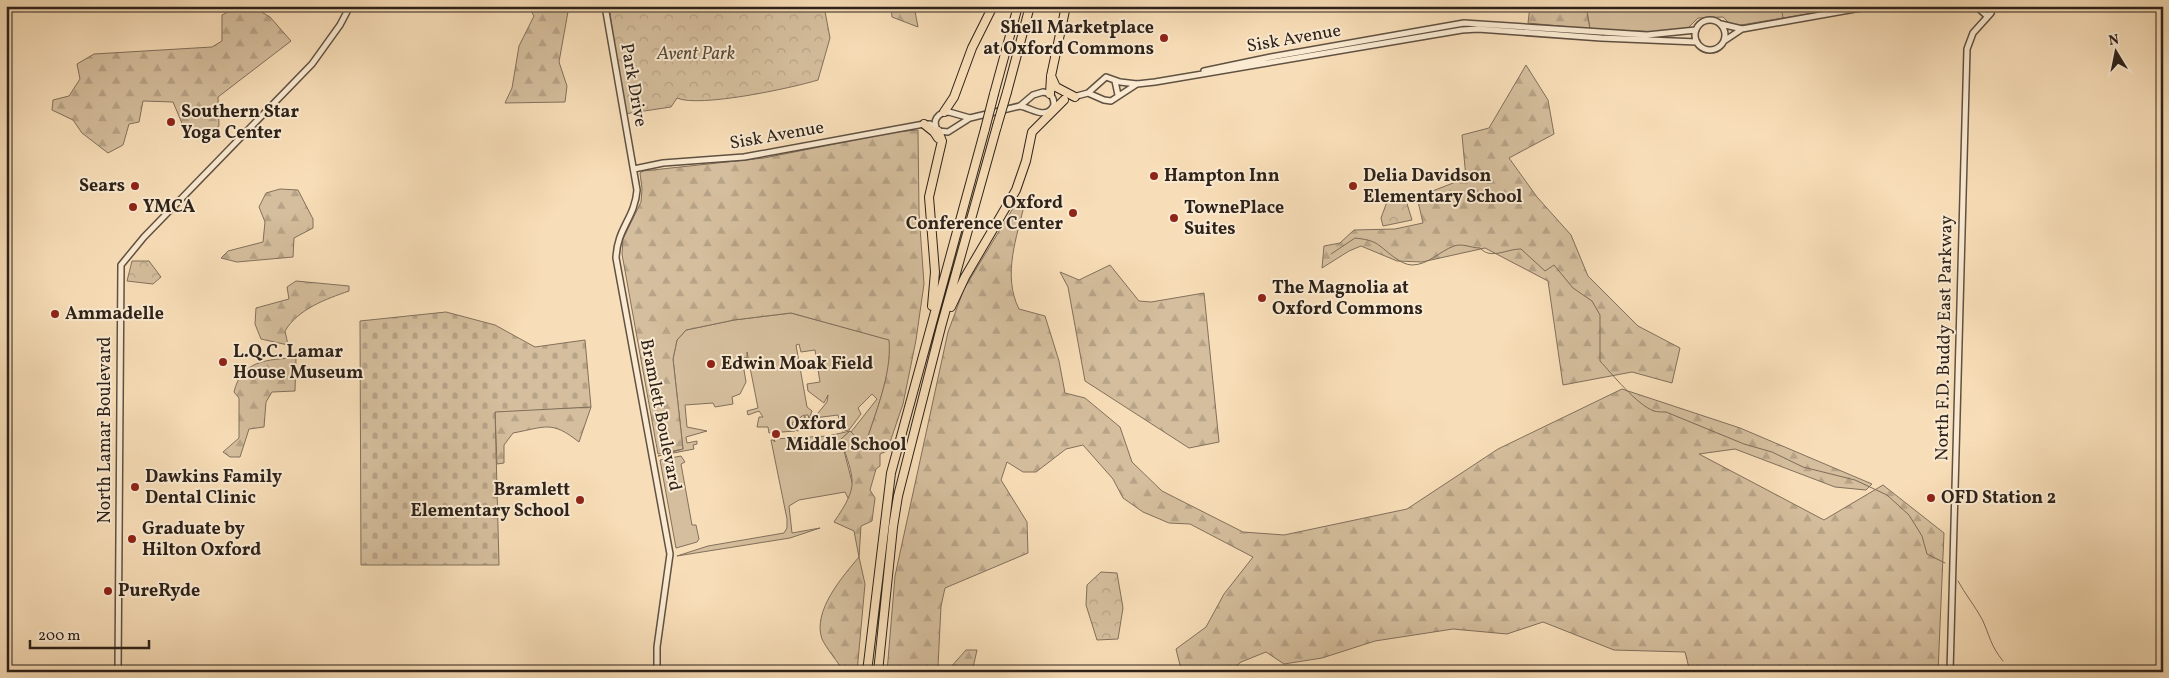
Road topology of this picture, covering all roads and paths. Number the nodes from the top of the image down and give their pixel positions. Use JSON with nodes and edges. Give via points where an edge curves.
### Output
{"nodes":[{"id":1,"x":350,"y":6,"type":"edge"},
{"id":2,"x":605,"y":6,"type":"edge"},
{"id":3,"x":993,"y":6,"type":"edge"},
{"id":4,"x":1018,"y":6,"type":"edge"},
{"id":5,"x":1030,"y":6,"type":"edge"},
{"id":6,"x":1066,"y":6,"type":"edge"},
{"id":7,"x":1872,"y":6,"type":"edge"},
{"id":8,"x":1976,"y":6,"type":"edge"},
{"id":9,"x":1721,"y":24,"type":"junction"},
{"id":10,"x":1742,"y":29,"type":"junction"},
{"id":11,"x":1696,"y":30,"type":"junction"},
{"id":12,"x":1697,"y":42,"type":"junction"},
{"id":13,"x":1723,"y":42,"type":"junction"},
{"id":14,"x":1196,"y":74,"type":"junction"},
{"id":15,"x":1051,"y":76,"type":"junction"},
{"id":16,"x":1115,"y":81,"type":"junction"},
{"id":17,"x":1096,"y":84,"type":"junction"},
{"id":18,"x":1137,"y":84,"type":"junction"},
{"id":19,"x":1088,"y":93,"type":"junction"},
{"id":20,"x":1118,"y":95,"type":"junction"},
{"id":21,"x":1051,"y":96,"type":"junction"},
{"id":22,"x":1099,"y":97,"type":"junction"},
{"id":23,"x":1069,"y":98,"type":"junction"},
{"id":24,"x":1054,"y":105,"type":"junction"},
{"id":25,"x":1020,"y":106,"type":"junction"},
{"id":26,"x":944,"y":112,"type":"junction"},
{"id":27,"x":1044,"y":113,"type":"junction"},
{"id":28,"x":936,"y":118,"type":"junction"},
{"id":29,"x":970,"y":118,"type":"junction"},
{"id":30,"x":924,"y":124,"type":"junction"},
{"id":31,"x":937,"y":129,"type":"junction"},
{"id":32,"x":1032,"y":132,"type":"junction"},
{"id":33,"x":940,"y":147,"type":"junction"},
{"id":34,"x":634,"y":169,"type":"junction"},
{"id":35,"x":941,"y":327,"type":"junction"},
{"id":36,"x":929,"y":330,"type":"junction"},
{"id":37,"x":118,"y":672,"type":"edge"},
{"id":38,"x":657,"y":672,"type":"edge"},
{"id":39,"x":867,"y":672,"type":"edge"},
{"id":40,"x":878,"y":672,"type":"edge"},
{"id":41,"x":1950,"y":672,"type":"edge"}],
"edges":[{"from":1,"to":37,"type":"street","name":"North Lamar Boulevard","via":[[312,64],[144,237],[121,266]]},
{"from":2,"to":34,"type":"street","name":"Park Drive"},
{"from":3,"to":26,"type":"highway"},
{"from":4,"to":36,"type":"highway","bridge":true},
{"from":5,"to":35,"type":"highway","bridge":true},
{"from":6,"to":15,"type":"highway"},
{"from":7,"to":10,"type":"street","name":"Sisk Avenue"},
{"from":8,"to":41,"type":"street","name":"North F.D. Buddy East Parkway","via":[[1989,14],[1973,33],[1967,49]]},
{"from":9,"to":10,"type":"street","name":"Sisk Avenue"},
{"from":9,"to":11,"type":"street","name":"Sisk Avenue","via":[[1705,20]]},
{"from":9,"to":13,"type":"street","via":[[1725,33]]},
{"from":10,"to":13,"type":"street","name":"Sisk Avenue"},
{"from":11,"to":12,"type":"street"},
{"from":11,"to":14,"type":"street","name":"Sisk Avenue","via":[[1647,35],[1464,23],[1218,66]]},
{"from":12,"to":13,"type":"street","name":"Sisk Avenue","via":[[1708,49],[1717,48]]},
{"from":12,"to":14,"type":"street","name":"Sisk Avenue","via":[[1478,29]]},
{"from":14,"to":18,"type":"street","name":"Sisk Avenue"},
{"from":15,"to":21,"type":"highway"},
{"from":15,"to":23,"type":"highway","via":[[1056,87]]},
{"from":16,"to":17,"type":"street","name":"Sisk Avenue","via":[[1106,77]]},
{"from":16,"to":18,"type":"street","name":"Sisk Avenue"},
{"from":16,"to":20,"type":"street"},
{"from":17,"to":19,"type":"street"},
{"from":17,"to":22,"type":"street"},
{"from":18,"to":20,"type":"street","name":"Sisk Avenue"},
{"from":19,"to":22,"type":"street","name":"Sisk Avenue"},
{"from":19,"to":23,"type":"street"},
{"from":20,"to":22,"type":"street","name":"Sisk Avenue","via":[[1111,100]]},
{"from":21,"to":23,"type":"street"},
{"from":21,"to":24,"type":"street"},
{"from":21,"to":25,"type":"street","via":[[1036,93]]},
{"from":23,"to":24,"type":"street"},
{"from":23,"to":32,"type":"highway"},
{"from":24,"to":27,"type":"street"},
{"from":25,"to":27,"type":"street"},
{"from":25,"to":29,"type":"street"},
{"from":26,"to":28,"type":"street","name":"Sisk Avenue"},
{"from":26,"to":29,"type":"street"},
{"from":27,"to":32,"type":"highway"},
{"from":28,"to":30,"type":"street","name":"Sisk Avenue"},
{"from":28,"to":31,"type":"street"},
{"from":29,"to":31,"type":"street","via":[[948,132]]},
{"from":30,"to":31,"type":"street","name":"Sisk Avenue"},
{"from":30,"to":33,"type":"highway","via":[[934,132]]},
{"from":30,"to":34,"type":"street","name":"Sisk Avenue","via":[[744,157],[663,163]]},
{"from":31,"to":33,"type":"highway","via":[[942,141]]},
{"from":32,"to":35,"type":"highway","via":[[1016,190],[965,277]]},
{"from":33,"to":36,"type":"highway","via":[[929,197],[934,272]]},
{"from":34,"to":38,"type":"street","name":"Bramlett Boulevard","via":[[636,200],[618,239],[616,258],[670,547],[657,647]]},
{"from":35,"to":40,"type":"highway","via":[[898,496]]},
{"from":36,"to":39,"type":"highway","via":[[891,473]]}]}
